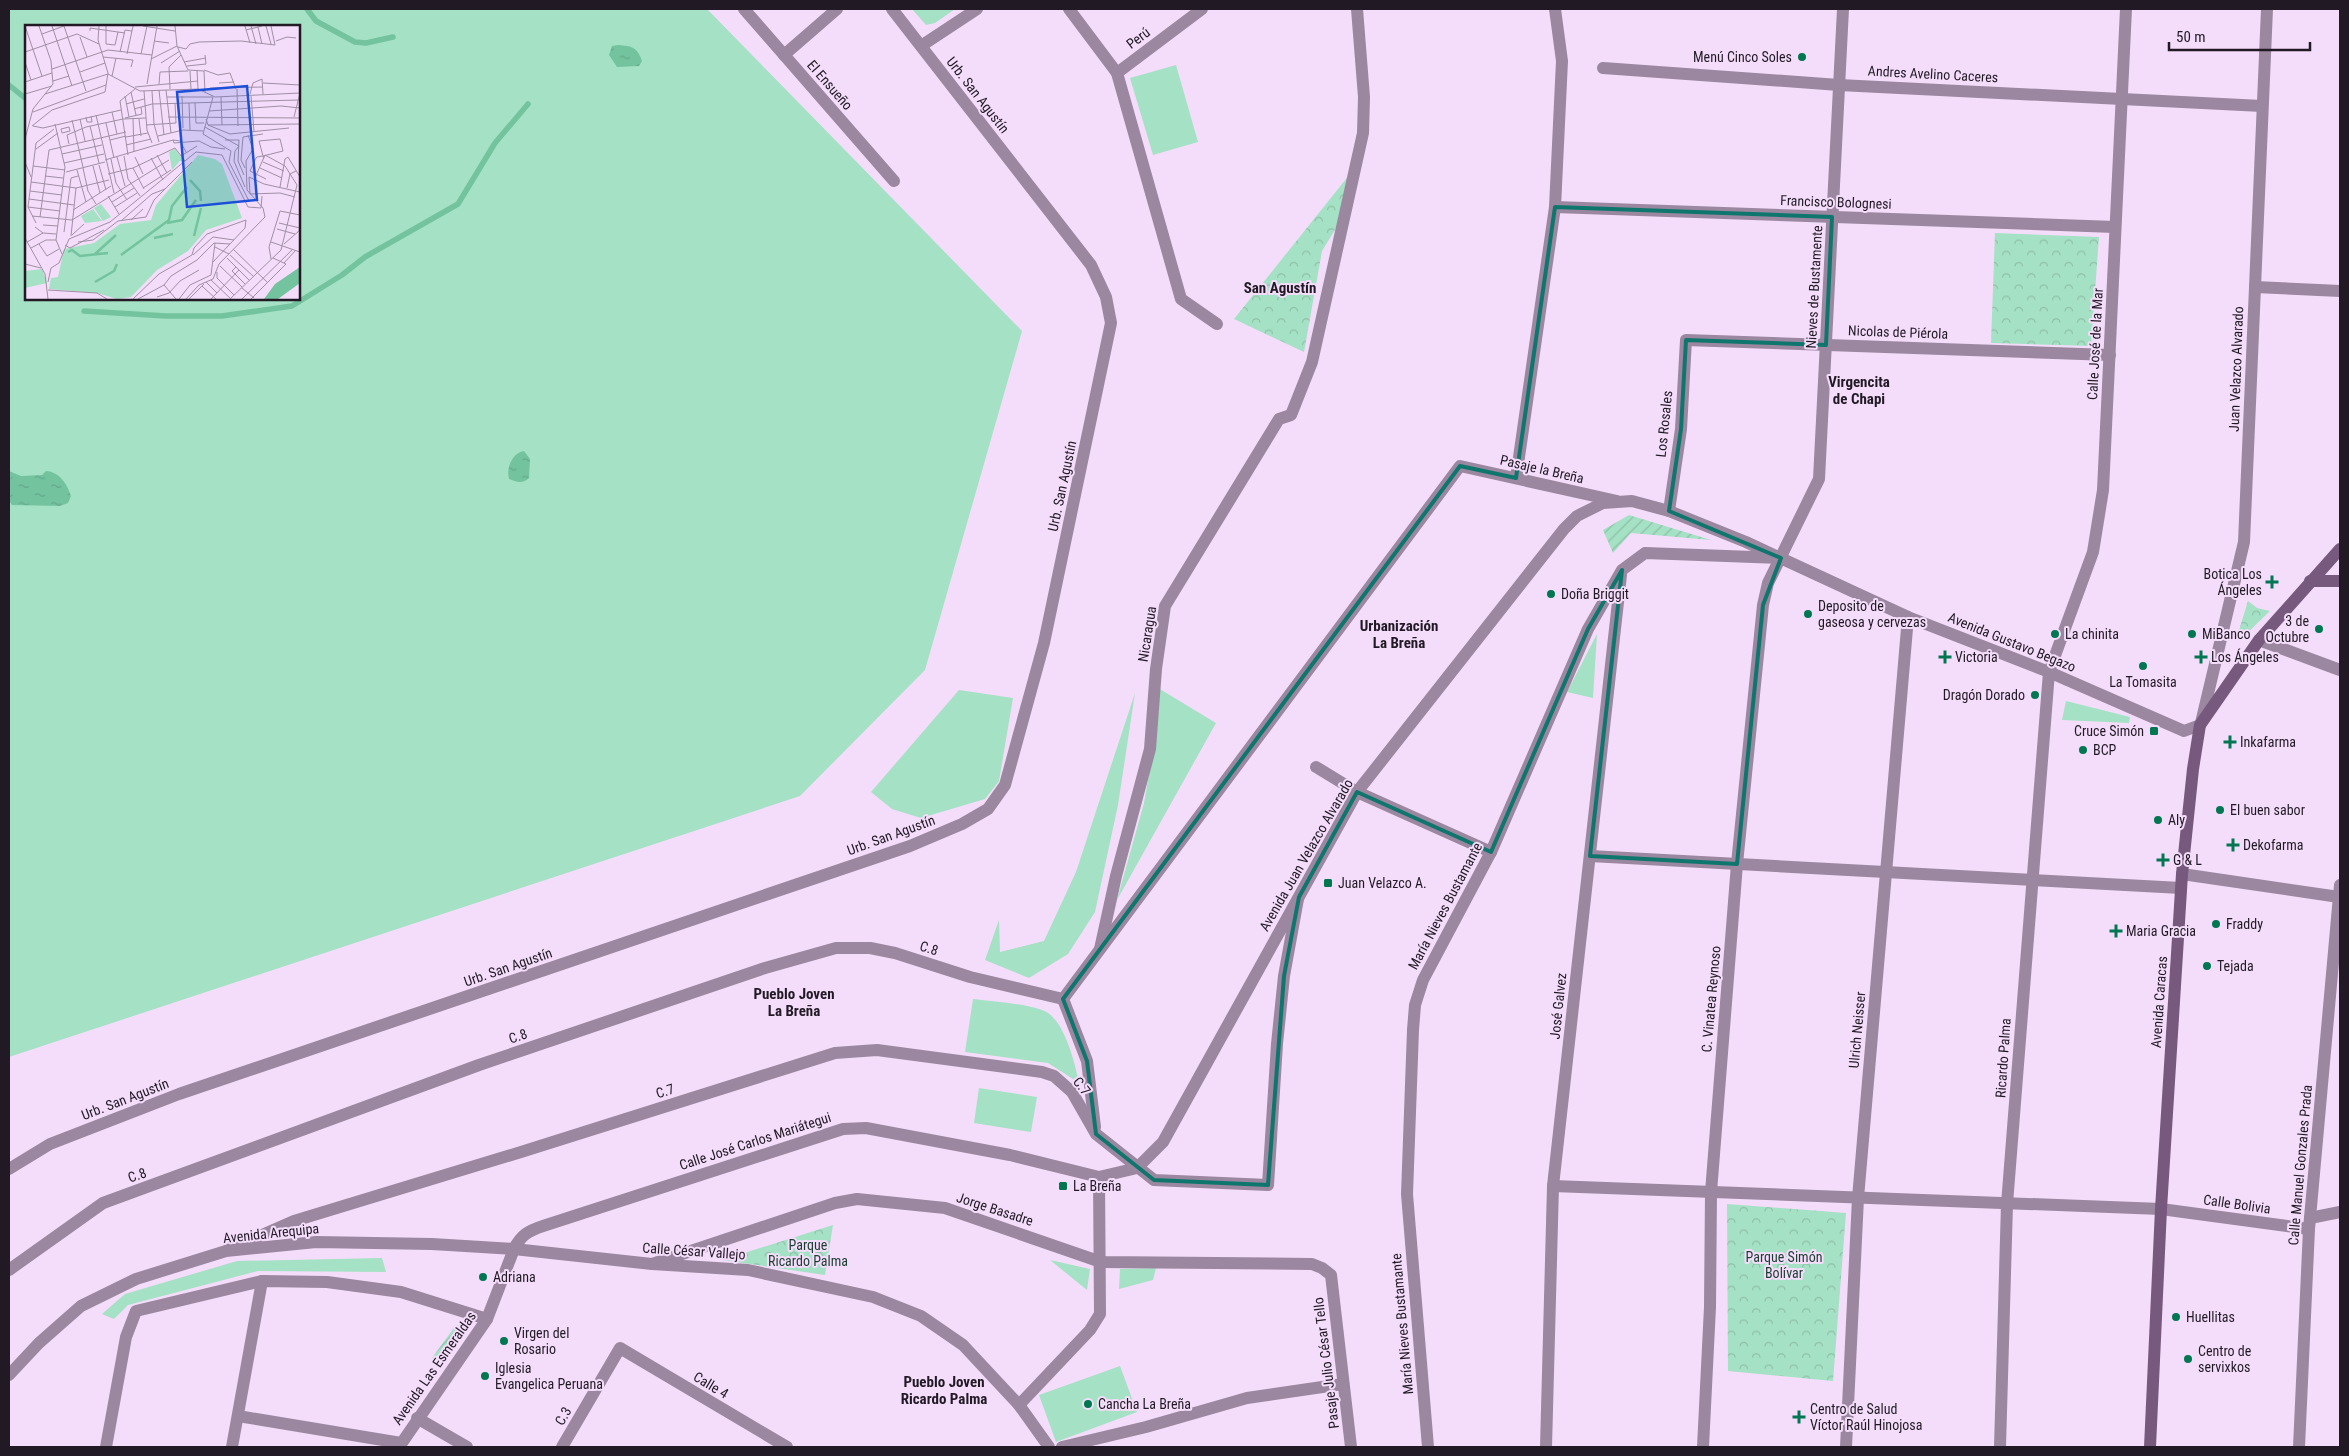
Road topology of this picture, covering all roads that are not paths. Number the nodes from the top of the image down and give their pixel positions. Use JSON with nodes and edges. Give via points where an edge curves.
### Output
{"nodes":[{"id":1,"x":744,"y":9,"type":"edge"},
{"id":2,"x":837,"y":9,"type":"edge"},
{"id":3,"x":892,"y":9,"type":"edge"},
{"id":4,"x":977,"y":9,"type":"edge"},
{"id":5,"x":1070,"y":9,"type":"edge"},
{"id":6,"x":1202,"y":9,"type":"edge"},
{"id":7,"x":1357,"y":9,"type":"edge"},
{"id":8,"x":1556,"y":9,"type":"edge"},
{"id":9,"x":1842,"y":9,"type":"edge"},
{"id":10,"x":2126,"y":9,"type":"edge"},
{"id":11,"x":2267,"y":9,"type":"edge"},
{"id":12,"x":921,"y":46,"type":"junction"},
{"id":13,"x":784,"y":55,"type":"junction"},
{"id":14,"x":1603,"y":68,"type":"dead end"},
{"id":15,"x":1117,"y":73,"type":"junction"},
{"id":16,"x":1839,"y":85,"type":"junction"},
{"id":17,"x":2121,"y":99,"type":"junction"},
{"id":18,"x":2262,"y":106,"type":"junction"},
{"id":19,"x":894,"y":181,"type":"dead end"},
{"id":20,"x":1555,"y":207,"type":"junction"},
{"id":21,"x":1832,"y":217,"type":"junction"},
{"id":22,"x":2116,"y":227,"type":"junction"},
{"id":23,"x":2255,"y":287,"type":"junction"},
{"id":24,"x":2340,"y":291,"type":"edge"},
{"id":25,"x":1217,"y":324,"type":"dead end"},
{"id":26,"x":1686,"y":340,"type":"joint"},
{"id":27,"x":1826,"y":345,"type":"junction"},
{"id":28,"x":2110,"y":355,"type":"junction"},
{"id":29,"x":1516,"y":478,"type":"junction"},
{"id":30,"x":1618,"y":501,"type":"junction"},
{"id":31,"x":1669,"y":511,"type":"junction"},
{"id":32,"x":2340,"y":549,"type":"edge"},
{"id":33,"x":1781,"y":558,"type":"junction"},
{"id":34,"x":1622,"y":570,"type":"junction"},
{"id":35,"x":2310,"y":581,"type":"junction"},
{"id":36,"x":2340,"y":581,"type":"edge"},
{"id":37,"x":1908,"y":617,"type":"junction"},
{"id":38,"x":2259,"y":640,"type":"junction"},
{"id":39,"x":2340,"y":670,"type":"edge"},
{"id":40,"x":2049,"y":672,"type":"junction"},
{"id":41,"x":2200,"y":725,"type":"junction"},
{"id":42,"x":1316,"y":767,"type":"dead end"},
{"id":43,"x":1357,"y":792,"type":"junction"},
{"id":44,"x":1491,"y":852,"type":"junction"},
{"id":45,"x":1590,"y":856,"type":"junction"},
{"id":46,"x":1737,"y":864,"type":"junction"},
{"id":47,"x":1886,"y":872,"type":"junction"},
{"id":48,"x":2182,"y":874,"type":"junction"},
{"id":49,"x":2032,"y":880,"type":"junction"},
{"id":50,"x":2181,"y":888,"type":"junction"},
{"id":51,"x":2340,"y":891,"type":"edge"},
{"id":52,"x":1299,"y":897,"type":"junction"},
{"id":53,"x":1100,"y":948,"type":"junction"},
{"id":54,"x":1063,"y":999,"type":"junction"},
{"id":55,"x":1096,"y":1134,"type":"junction"},
{"id":56,"x":1137,"y":1168,"type":"junction"},
{"id":57,"x":9,"y":1169,"type":"edge"},
{"id":58,"x":1099,"y":1177,"type":"junction"},
{"id":59,"x":1553,"y":1186,"type":"junction"},
{"id":60,"x":1711,"y":1192,"type":"junction"},
{"id":61,"x":1858,"y":1198,"type":"junction"},
{"id":62,"x":2007,"y":1204,"type":"junction"},
{"id":63,"x":2161,"y":1210,"type":"junction"},
{"id":64,"x":2340,"y":1212,"type":"edge"},
{"id":65,"x":2310,"y":1223,"type":"junction"},
{"id":66,"x":514,"y":1249,"type":"junction"},
{"id":67,"x":226,"y":1250,"type":"junction"},
{"id":68,"x":1101,"y":1262,"type":"junction"},
{"id":69,"x":652,"y":1264,"type":"junction"},
{"id":70,"x":9,"y":1270,"type":"edge"},
{"id":71,"x":1331,"y":1275,"type":"joint"},
{"id":72,"x":262,"y":1282,"type":"junction"},
{"id":73,"x":487,"y":1319,"type":"junction"},
{"id":74,"x":620,"y":1348,"type":"joint"},
{"id":75,"x":9,"y":1375,"type":"edge"},
{"id":76,"x":1343,"y":1384,"type":"junction"},
{"id":77,"x":1019,"y":1405,"type":"junction"},
{"id":78,"x":238,"y":1416,"type":"junction"},
{"id":79,"x":417,"y":1418,"type":"junction"},
{"id":80,"x":400,"y":1445,"type":"edge"},
{"id":81,"x":106,"y":1447,"type":"edge"},
{"id":82,"x":232,"y":1447,"type":"edge"},
{"id":83,"x":467,"y":1447,"type":"edge"},
{"id":84,"x":562,"y":1447,"type":"edge"},
{"id":85,"x":787,"y":1447,"type":"edge"},
{"id":86,"x":1049,"y":1447,"type":"edge"},
{"id":87,"x":1062,"y":1447,"type":"edge"},
{"id":88,"x":1351,"y":1447,"type":"edge"},
{"id":89,"x":1428,"y":1447,"type":"edge"},
{"id":90,"x":1546,"y":1447,"type":"edge"},
{"id":91,"x":1703,"y":1447,"type":"edge"},
{"id":92,"x":1846,"y":1447,"type":"edge"},
{"id":93,"x":2000,"y":1447,"type":"edge"},
{"id":94,"x":2150,"y":1447,"type":"edge"},
{"id":95,"x":2299,"y":1447,"type":"edge"}],
"edges":[{"from":1,"to":13,"type":"street","name":"El Ensueño"},
{"from":2,"to":13,"type":"street"},
{"from":3,"to":12,"type":"street","name":"Urb. San Agustín"},
{"from":4,"to":12,"type":"street"},
{"from":5,"to":15,"type":"street"},
{"from":6,"to":15,"type":"street","name":"Perú"},
{"from":7,"to":53,"type":"street","name":"Nicaragua","via":[[1364,97],[1363,133],[1312,362],[1291,415],[1279,419],[1165,606],[1150,749]]},
{"from":8,"to":20,"type":"street","via":[[1562,61]]},
{"from":9,"to":16,"type":"street","name":"Nieves de Bustamente"},
{"from":10,"to":17,"type":"street","name":"Calle José de la Mar"},
{"from":11,"to":18,"type":"street","name":"Juan Velazco Alvarado"},
{"from":12,"to":57,"type":"street","name":"Urb. San Agustín","via":[[1091,265],[1106,297],[1111,322],[1044,643],[1006,785],[988,809],[910,846],[180,1094],[50,1144]]},
{"from":13,"to":19,"type":"street","name":"El Ensueño"},
{"from":14,"to":16,"type":"street","name":"Andres Avelino Caceres"},
{"from":15,"to":25,"type":"street","via":[[1181,299]]},
{"from":16,"to":17,"type":"street","name":"Andres Avelino Caceres"},
{"from":16,"to":21,"type":"street","name":"Nieves de Bustamente"},
{"from":17,"to":18,"type":"street","name":"Andres Avelino Caceres"},
{"from":17,"to":22,"type":"street","name":"Calle José de la Mar"},
{"from":18,"to":23,"type":"street","name":"Juan Velazco Alvarado"},
{"from":20,"to":21,"type":"street","name":"Francisco Bolognesi"},
{"from":20,"to":29,"type":"street"},
{"from":21,"to":22,"type":"street","name":"Francisco Bolognesi"},
{"from":21,"to":27,"type":"street","name":"Nieves de Bustamente"},
{"from":22,"to":28,"type":"street","name":"Calle José de la Mar"},
{"from":23,"to":24,"type":"street"},
{"from":23,"to":41,"type":"street","name":"Juan Velazco Alvarado","via":[[2244,542]]},
{"from":26,"to":27,"type":"street","name":"Nicolas de Piérola"},
{"from":26,"to":31,"type":"street","name":"Los Rosales","via":[[1681,429]]},
{"from":27,"to":28,"type":"street","name":"Nicolas de Piérola"},
{"from":27,"to":33,"type":"street","name":"Nieves de Bustamente","via":[[1819,478]]},
{"from":28,"to":40,"type":"street","name":"Calle José de la Mar","via":[[2104,490],[2093,552]]},
{"from":29,"to":30,"type":"street","name":"Pasaje la Breña"},
{"from":29,"to":53,"type":"street","name":"Pasaje la Breña","via":[[1460,466]]},
{"from":30,"to":31,"type":"street","name":"Avenida Gustavo Begazo","via":[[1632,501]]},
{"from":30,"to":43,"type":"street","name":"Avenida Juan Velazco Alvarado","via":[[1590,508],[1576,516],[1564,529]]},
{"from":31,"to":33,"type":"street","name":"Avenida Gustavo Begazo"},
{"from":32,"to":35,"type":"main road","name":"Avenida Caracas"},
{"from":33,"to":34,"type":"street","name":"María Nieves Bustamante","via":[[1645,553]]},
{"from":33,"to":37,"type":"street","name":"Avenida Gustavo Begazo"},
{"from":33,"to":46,"type":"street","name":"C. Vinatea Reynoso","via":[[1768,583],[1763,605]]},
{"from":34,"to":44,"type":"street","name":"María Nieves Bustamante","via":[[1588,629]]},
{"from":34,"to":45,"type":"street","name":"José Galvez"},
{"from":35,"to":36,"type":"main road"},
{"from":35,"to":38,"type":"main road","name":"Avenida Caracas"},
{"from":37,"to":40,"type":"street","name":"Avenida Gustavo Begazo"},
{"from":37,"to":47,"type":"street","name":"Ulrich Neisser"},
{"from":38,"to":39,"type":"street"},
{"from":38,"to":41,"type":"main road","name":"Avenida Caracas"},
{"from":40,"to":41,"type":"street","name":"Avenida Gustavo Begazo","via":[[2184,731]]},
{"from":40,"to":49,"type":"street","name":"Ricardo Palma"},
{"from":41,"to":48,"type":"main road","name":"Avenida Caracas"},
{"from":42,"to":43,"type":"street"},
{"from":43,"to":44,"type":"street"},
{"from":43,"to":52,"type":"street","name":"Avenida Juan Velazco Alvarado"},
{"from":44,"to":89,"type":"street","name":"María Nieves Bustamante","via":[[1422,980],[1415,1005],[1407,1194]]},
{"from":45,"to":46,"type":"street"},
{"from":45,"to":59,"type":"street","name":"José Galvez"},
{"from":46,"to":47,"type":"street"},
{"from":46,"to":60,"type":"street","name":"C. Vinatea Reynoso"},
{"from":47,"to":49,"type":"street"},
{"from":47,"to":61,"type":"street","name":"Ulrich Neisser"},
{"from":48,"to":50,"type":"main road","name":"Avenida Caracas"},
{"from":48,"to":51,"type":"street"},
{"from":49,"to":50,"type":"street"},
{"from":49,"to":62,"type":"street","name":"Ricardo Palma"},
{"from":50,"to":63,"type":"main road","name":"Avenida Caracas"},
{"from":51,"to":65,"type":"street","name":"Calle Manuel Gonzales Prada"},
{"from":52,"to":56,"type":"street","name":"Avenida Juan Velazco Alvarado","via":[[1164,1142]]},
{"from":52,"to":56,"type":"street","via":[[1282,995],[1268,1185],[1154,1180]]},
{"from":53,"to":54,"type":"street"},
{"from":54,"to":55,"type":"street","via":[[1087,1061]]},
{"from":54,"to":70,"type":"street","name":"C.8","via":[[970,977],[895,953],[870,948],[836,948],[765,968],[479,1065],[103,1203]]},
{"from":55,"to":56,"type":"street"},
{"from":55,"to":67,"type":"street","name":"C.7","via":[[1072,1092],[1054,1076],[1042,1072],[877,1050],[834,1053],[294,1221]]},
{"from":56,"to":58,"type":"street","name":"Calle José Carlos Mariátegui"},
{"from":58,"to":66,"type":"street","name":"Calle José Carlos Mariátegui","via":[[1010,1155],[866,1128],[843,1129],[543,1226],[527,1232]]},
{"from":58,"to":68,"type":"street"},
{"from":59,"to":60,"type":"street","name":"Calle Bolivia"},
{"from":59,"to":90,"type":"street","name":"José Galvez"},
{"from":60,"to":61,"type":"street","name":"Calle Bolivia"},
{"from":60,"to":91,"type":"street","name":"C. Vinatea Reynoso","via":[[1710,1307]]},
{"from":61,"to":62,"type":"street","name":"Calle Bolivia"},
{"from":61,"to":92,"type":"street","name":"Ulrich Neisser"},
{"from":62,"to":63,"type":"street","name":"Calle Bolivia"},
{"from":62,"to":93,"type":"street","name":"Ricardo Palma"},
{"from":63,"to":65,"type":"street","name":"Calle Bolivia"},
{"from":63,"to":94,"type":"main road","name":"Avenida Caracas"},
{"from":64,"to":65,"type":"street","name":"Calle Bolivia"},
{"from":65,"to":95,"type":"street","name":"Calle Manuel Gonzales Prada"},
{"from":66,"to":67,"type":"street","name":"Avenida Arequipa","via":[[316,1242]]},
{"from":66,"to":69,"type":"street","name":"Calle César Vallejo"},
{"from":66,"to":73,"type":"street","name":"Avenida Las Esmeraldas"},
{"from":67,"to":75,"type":"street","name":"Avenida Arequipa","via":[[136,1279],[81,1306]]},
{"from":68,"to":69,"type":"street","name":"Jorge Basadre","via":[[945,1208],[857,1199],[835,1203]]},
{"from":68,"to":71,"type":"street","name":"Jorge Basadre","via":[[1312,1264]]},
{"from":68,"to":77,"type":"street","via":[[1100,1314],[1090,1330]]},
{"from":69,"to":77,"type":"street","name":"Calle César Vallejo","via":[[748,1270],[873,1297],[921,1316],[963,1345]]},
{"from":71,"to":76,"type":"street","name":"Pasaje Julio César Tello"},
{"from":72,"to":73,"type":"street","via":[[327,1282],[401,1292]]},
{"from":72,"to":78,"type":"street"},
{"from":72,"to":81,"type":"street","via":[[136,1311],[126,1337]]},
{"from":73,"to":79,"type":"street","name":"Avenida Las Esmeraldas"},
{"from":74,"to":84,"type":"street","name":"C.3"},
{"from":74,"to":85,"type":"street","name":"Calle 4"},
{"from":76,"to":87,"type":"street","via":[[1247,1398]]},
{"from":76,"to":88,"type":"street","name":"Pasaje Julio César Tello"},
{"from":77,"to":86,"type":"street","name":"Calle César Vallejo"},
{"from":78,"to":80,"type":"street"},
{"from":78,"to":82,"type":"street"},
{"from":79,"to":80,"type":"street","name":"Avenida Las Esmeraldas"},
{"from":79,"to":83,"type":"street"}]}
